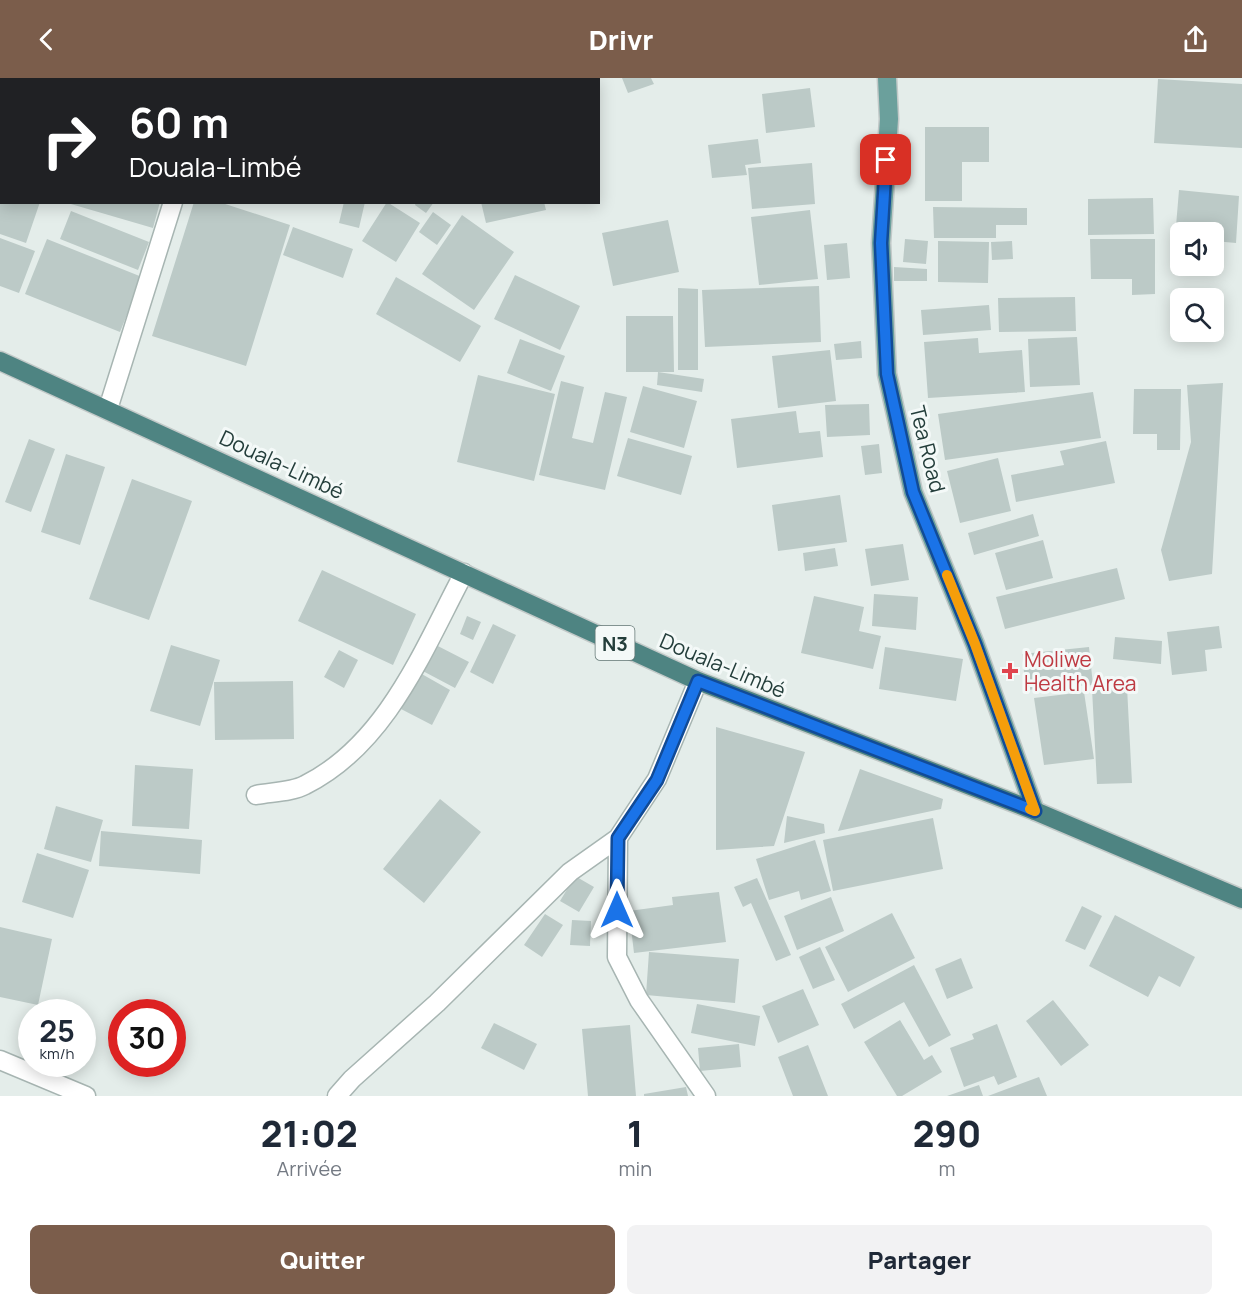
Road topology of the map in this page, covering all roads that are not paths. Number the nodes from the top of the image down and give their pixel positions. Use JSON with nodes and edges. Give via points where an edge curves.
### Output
{"nodes":[{"id":1,"x":887,"y":78,"type":"edge"},
{"id":2,"x":172,"y":204,"type":"edge"},
{"id":3,"x":0,"y":361,"type":"edge"},
{"id":4,"x":108,"y":409,"type":"junction"},
{"id":5,"x":464,"y":573,"type":"junction"},
{"id":6,"x":698,"y":681,"type":"junction"},
{"id":7,"x":256,"y":795,"type":"dead end"},
{"id":8,"x":1035,"y":811,"type":"junction"},
{"id":9,"x":618,"y":838,"type":"junction"},
{"id":10,"x":1242,"y":899,"type":"edge"},
{"id":11,"x":0,"y":1060,"type":"edge"},
{"id":12,"x":86,"y":1096,"type":"edge"},
{"id":13,"x":337,"y":1096,"type":"edge"},
{"id":14,"x":706,"y":1096,"type":"edge"}],
"edges":[{"from":1,"to":8,"type":"main road","name":"Tea Road","via":[[889,119],[881,243],[887,374],[913,492],[975,644]]},
{"from":2,"to":4,"type":"street"},
{"from":3,"to":4,"type":"highway","name":"Douala-Limbé","number":"N3"},
{"from":4,"to":5,"type":"highway","name":"Douala-Limbé","number":"N3"},
{"from":5,"to":6,"type":"highway","name":"Douala-Limbé","number":"N3"},
{"from":5,"to":7,"type":"street","via":[[396,700],[353,753],[303,787]]},
{"from":6,"to":8,"type":"highway","name":"Douala-Limbé","number":"N3"},
{"from":6,"to":9,"type":"street","via":[[657,780]]},
{"from":8,"to":10,"type":"highway","name":"Douala-Limbé","number":"N3"},
{"from":9,"to":13,"type":"street","via":[[570,872]]},
{"from":9,"to":14,"type":"street","via":[[617,957],[639,1000]]},
{"from":11,"to":12,"type":"street"}]}
